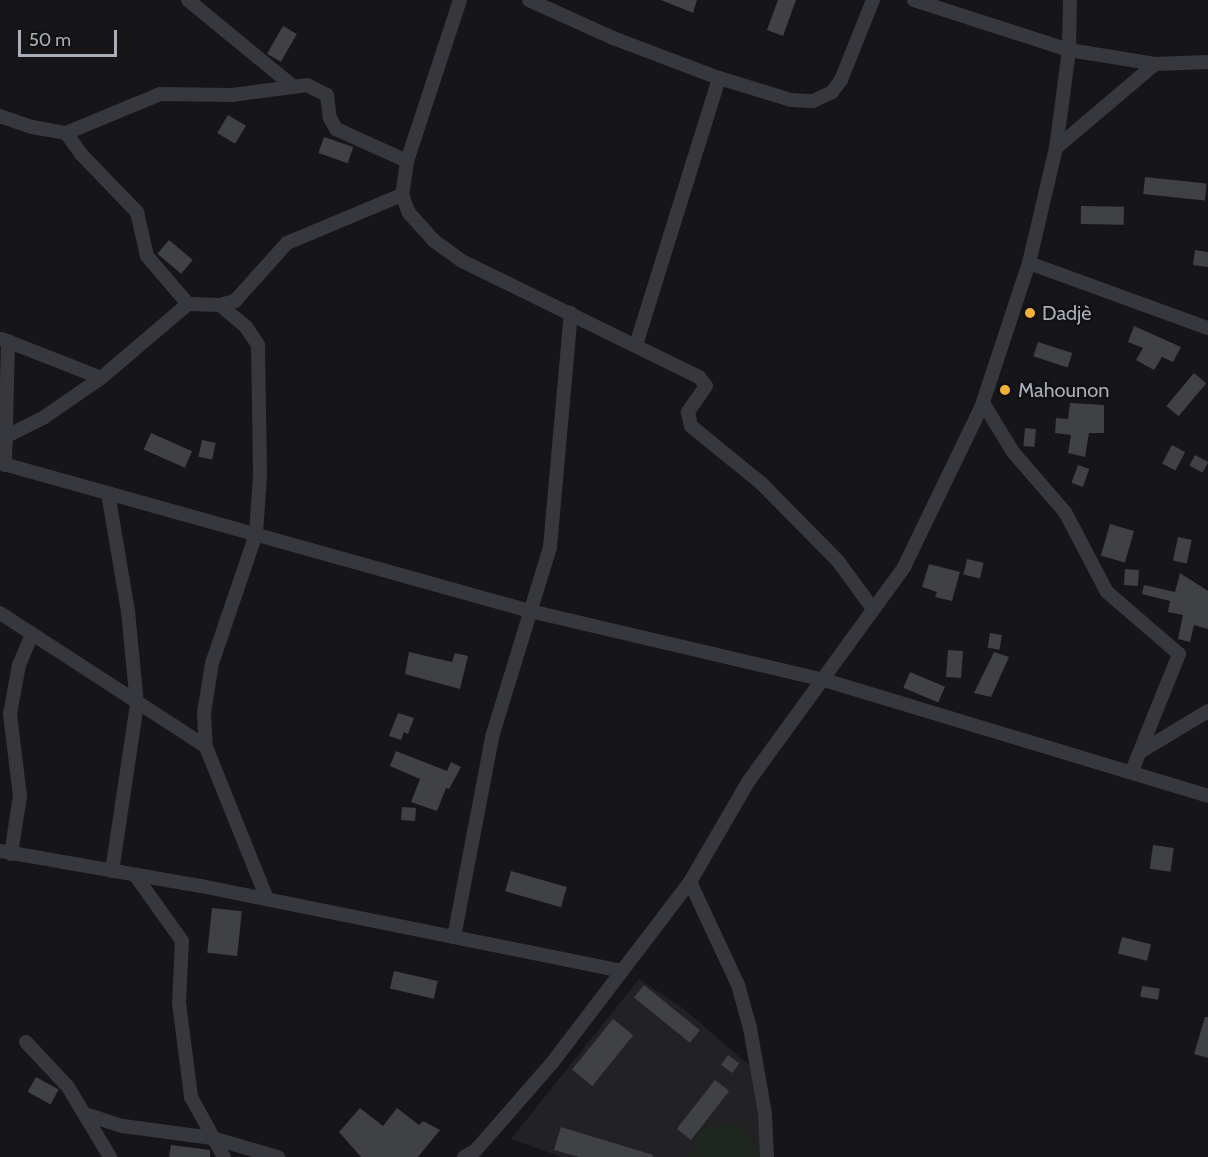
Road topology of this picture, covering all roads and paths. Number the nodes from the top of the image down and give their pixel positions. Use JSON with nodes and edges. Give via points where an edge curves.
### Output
{"nodes":[{"id":1,"x":188,"y":0,"type":"edge"},
{"id":2,"x":460,"y":0,"type":"edge"},
{"id":3,"x":529,"y":0,"type":"edge"},
{"id":4,"x":873,"y":0,"type":"edge"},
{"id":5,"x":914,"y":0,"type":"edge"},
{"id":6,"x":1070,"y":0,"type":"edge"},
{"id":7,"x":1069,"y":50,"type":"junction"},
{"id":8,"x":1208,"y":62,"type":"edge"},
{"id":9,"x":1155,"y":64,"type":"junction"},
{"id":10,"x":719,"y":78,"type":"junction"},
{"id":11,"x":294,"y":87,"type":"junction"},
{"id":12,"x":0,"y":116,"type":"edge"},
{"id":13,"x":66,"y":133,"type":"junction"},
{"id":14,"x":1056,"y":148,"type":"junction"},
{"id":15,"x":407,"y":161,"type":"junction"},
{"id":16,"x":402,"y":195,"type":"junction"},
{"id":17,"x":1029,"y":263,"type":"junction"},
{"id":18,"x":188,"y":304,"type":"junction"},
{"id":19,"x":220,"y":305,"type":"junction"},
{"id":20,"x":571,"y":313,"type":"junction"},
{"id":21,"x":1208,"y":328,"type":"edge"},
{"id":22,"x":4,"y":340,"type":"edge"},
{"id":23,"x":636,"y":345,"type":"junction"},
{"id":24,"x":101,"y":378,"type":"junction"},
{"id":25,"x":983,"y":403,"type":"junction"},
{"id":26,"x":7,"y":436,"type":"junction"},
{"id":27,"x":2,"y":464,"type":"edge"},
{"id":28,"x":108,"y":493,"type":"junction"},
{"id":29,"x":256,"y":534,"type":"junction"},
{"id":30,"x":873,"y":609,"type":"junction"},
{"id":31,"x":530,"y":611,"type":"junction"},
{"id":32,"x":0,"y":614,"type":"edge"},
{"id":33,"x":31,"y":637,"type":"junction"},
{"id":34,"x":821,"y":679,"type":"junction"},
{"id":35,"x":137,"y":704,"type":"junction"},
{"id":36,"x":1208,"y":711,"type":"edge"},
{"id":37,"x":206,"y":747,"type":"junction"},
{"id":38,"x":1140,"y":752,"type":"junction"},
{"id":39,"x":1132,"y":771,"type":"junction"},
{"id":40,"x":1208,"y":796,"type":"edge"},
{"id":41,"x":6,"y":853,"type":"edge"},
{"id":42,"x":112,"y":871,"type":"junction"},
{"id":43,"x":135,"y":875,"type":"junction"},
{"id":44,"x":690,"y":882,"type":"junction"},
{"id":45,"x":267,"y":899,"type":"junction"},
{"id":46,"x":454,"y":937,"type":"junction"},
{"id":47,"x":621,"y":970,"type":"junction"},
{"id":48,"x":26,"y":1042,"type":"dead end"},
{"id":49,"x":85,"y":1114,"type":"junction"},
{"id":50,"x":212,"y":1138,"type":"junction"},
{"id":51,"x":110,"y":1157,"type":"edge"},
{"id":52,"x":224,"y":1157,"type":"edge"},
{"id":53,"x":278,"y":1157,"type":"edge"},
{"id":54,"x":464,"y":1157,"type":"edge"},
{"id":55,"x":767,"y":1157,"type":"edge"}],
"edges":[{"from":1,"to":11,"type":"street"},
{"from":2,"to":15,"type":"street"},
{"from":3,"to":10,"type":"street","via":[[613,38]]},
{"from":4,"to":10,"type":"street","via":[[841,80],[832,92],[813,101],[791,100]]},
{"from":5,"to":7,"type":"street"},
{"from":6,"to":7,"type":"street"},
{"from":7,"to":9,"type":"street"},
{"from":7,"to":14,"type":"street"},
{"from":8,"to":9,"type":"street"},
{"from":9,"to":14,"type":"street"},
{"from":10,"to":23,"type":"street"},
{"from":11,"to":13,"type":"street","via":[[232,95],[160,94]]},
{"from":11,"to":15,"type":"street","via":[[307,85],[321,90],[330,100],[330,118],[336,129]]},
{"from":12,"to":13,"type":"street"},
{"from":13,"to":18,"type":"street","via":[[81,154],[132,205],[141,222],[147,255]]},
{"from":14,"to":17,"type":"street"},
{"from":15,"to":16,"type":"street"},
{"from":16,"to":19,"type":"street","via":[[287,243],[243,295]]},
{"from":16,"to":20,"type":"street","via":[[418,226],[462,261]]},
{"from":17,"to":21,"type":"street"},
{"from":17,"to":25,"type":"street"},
{"from":18,"to":19,"type":"street"},
{"from":18,"to":24,"type":"street"},
{"from":19,"to":29,"type":"street","via":[[246,327],[258,345],[261,425]]},
{"from":20,"to":23,"type":"street"},
{"from":20,"to":31,"type":"street","via":[[555,515],[550,547]]},
{"from":22,"to":24,"type":"street"},
{"from":22,"to":26,"type":"street"},
{"from":23,"to":30,"type":"street","via":[[705,383],[688,412],[691,426],[777,499],[838,561]]},
{"from":24,"to":26,"type":"street","via":[[42,418]]},
{"from":25,"to":30,"type":"street","via":[[904,567]]},
{"from":25,"to":38,"type":"street","via":[[1013,452],[1065,512],[1107,592],[1179,654]]},
{"from":26,"to":27,"type":"street"},
{"from":27,"to":28,"type":"street"},
{"from":28,"to":29,"type":"street"},
{"from":28,"to":35,"type":"street","via":[[128,611]]},
{"from":29,"to":31,"type":"street"},
{"from":29,"to":37,"type":"street","via":[[212,663],[204,713]]},
{"from":30,"to":34,"type":"street"},
{"from":31,"to":34,"type":"street"},
{"from":31,"to":46,"type":"street","via":[[492,737]]},
{"from":32,"to":33,"type":"street"},
{"from":33,"to":35,"type":"street"},
{"from":33,"to":41,"type":"street","via":[[19,664],[10,714],[20,796]]},
{"from":34,"to":39,"type":"street"},
{"from":34,"to":44,"type":"street","via":[[748,782]]},
{"from":35,"to":37,"type":"street"},
{"from":35,"to":42,"type":"street"},
{"from":36,"to":38,"type":"street"},
{"from":37,"to":45,"type":"street"},
{"from":38,"to":39,"type":"street"},
{"from":39,"to":40,"type":"street"},
{"from":41,"to":42,"type":"street"},
{"from":42,"to":43,"type":"street"},
{"from":43,"to":45,"type":"street"},
{"from":43,"to":50,"type":"street","via":[[182,940],[179,1003],[189,1083],[197,1111]]},
{"from":44,"to":47,"type":"street"},
{"from":44,"to":55,"type":"street","via":[[738,985],[765,1114]]},
{"from":45,"to":46,"type":"street"},
{"from":46,"to":47,"type":"street"},
{"from":47,"to":54,"type":"street","via":[[552,1064],[475,1150]]},
{"from":48,"to":49,"type":"street","via":[[55,1070]]},
{"from":49,"to":50,"type":"street","via":[[123,1126]]},
{"from":49,"to":51,"type":"street"},
{"from":50,"to":52,"type":"street"},
{"from":50,"to":53,"type":"street"}]}
